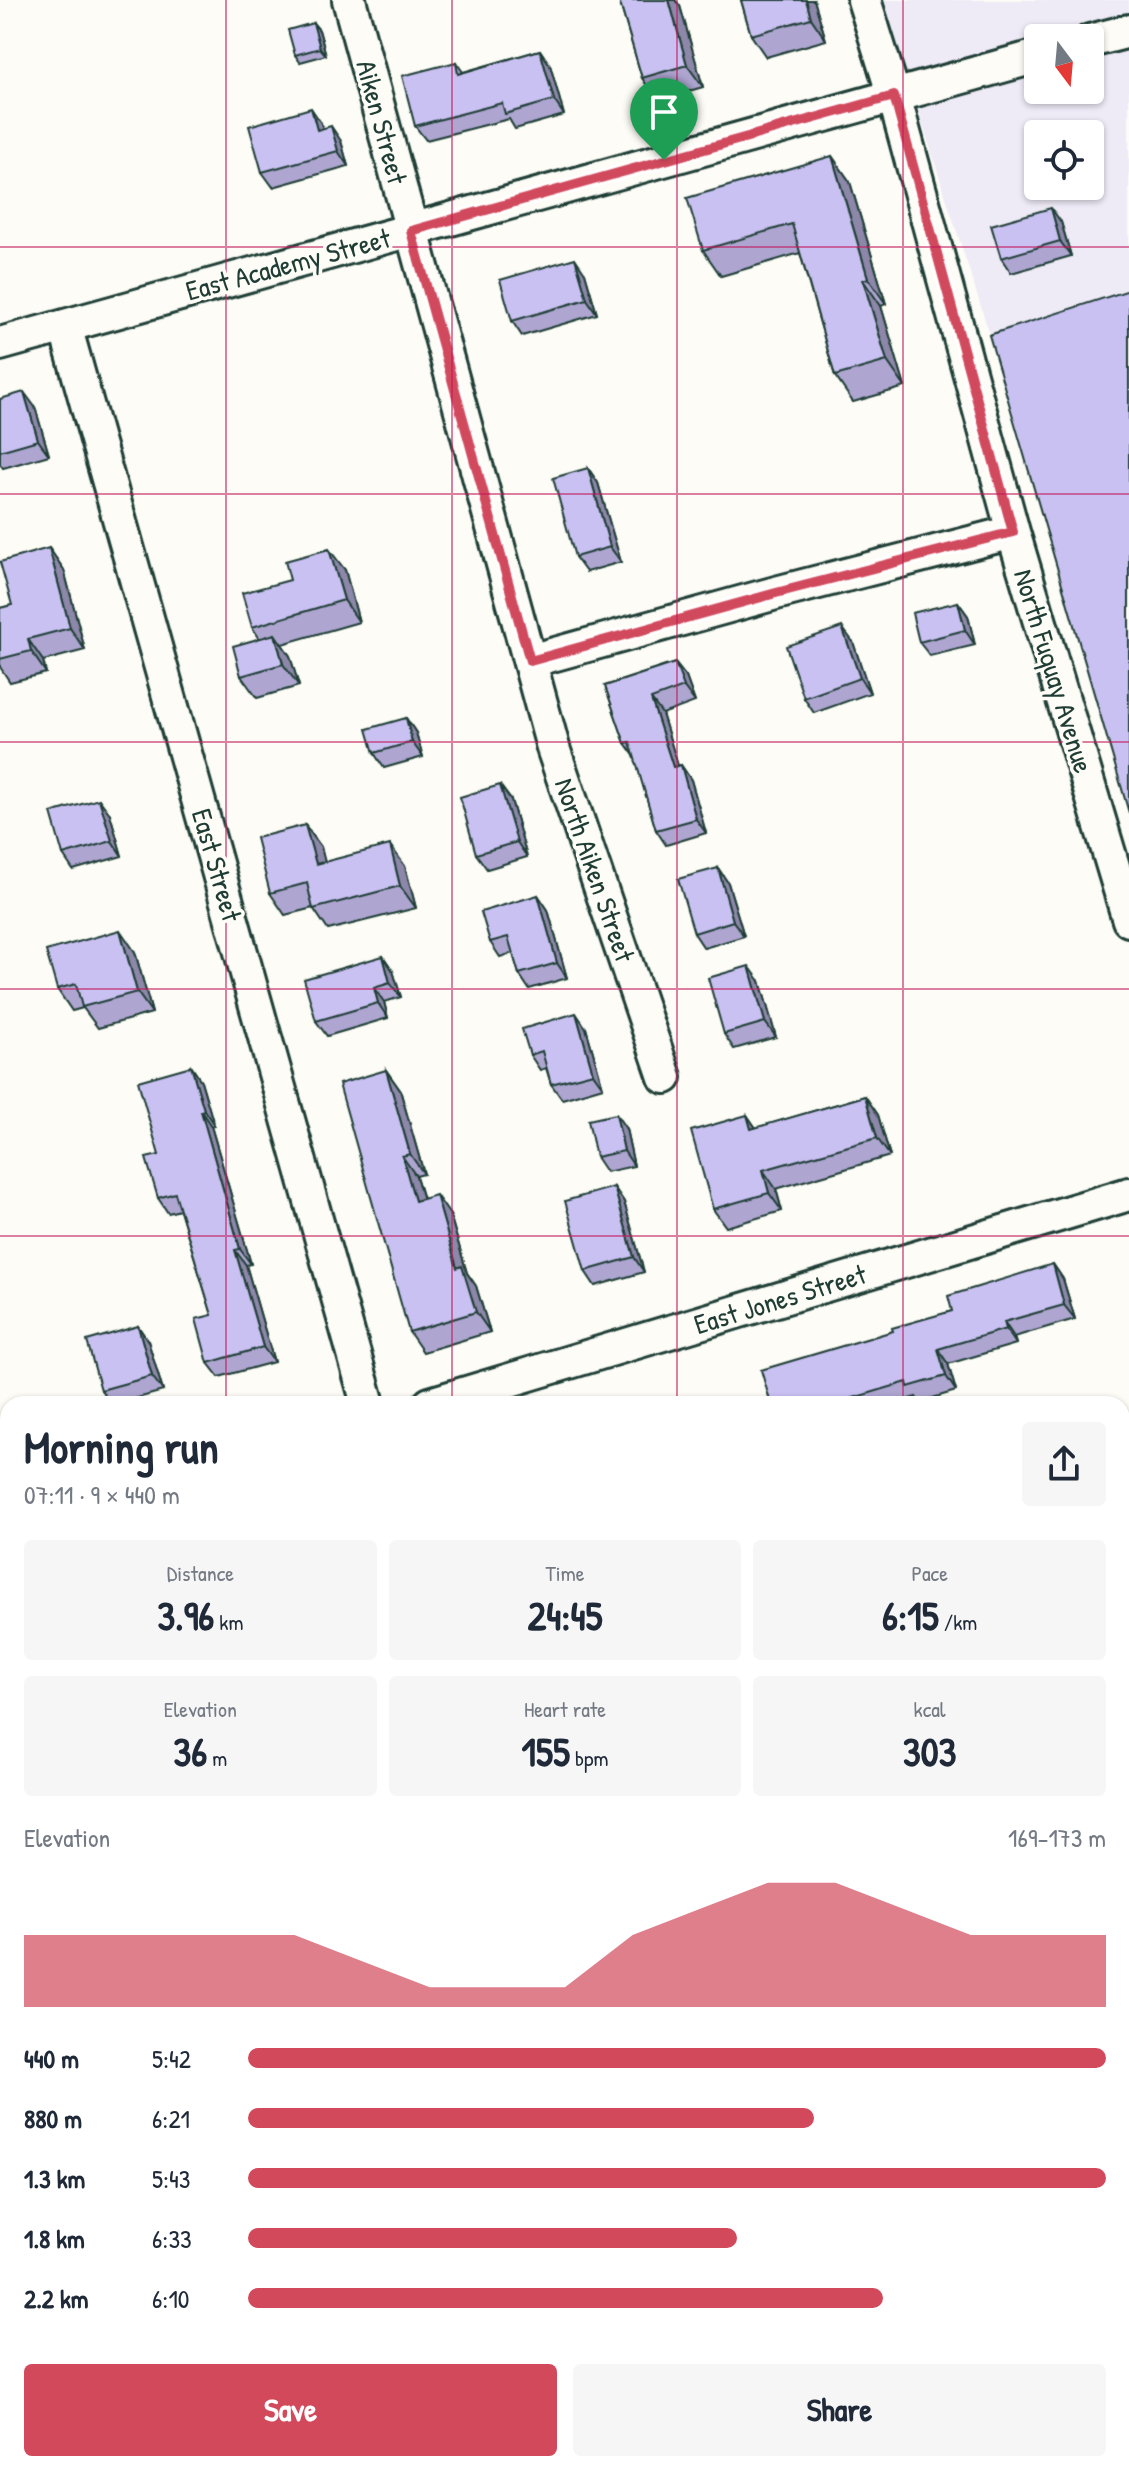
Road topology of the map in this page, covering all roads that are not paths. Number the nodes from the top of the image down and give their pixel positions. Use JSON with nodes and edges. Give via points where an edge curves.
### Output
{"nodes":[{"id":1,"x":349,"y":0,"type":"edge"},
{"id":2,"x":864,"y":0,"type":"edge"},
{"id":3,"x":1129,"y":31,"type":"edge"},
{"id":4,"x":1104,"y":37,"type":"edge"},
{"id":5,"x":1024,"y":60,"type":"edge"},
{"id":6,"x":894,"y":96,"type":"junction"},
{"id":7,"x":411,"y":231,"type":"junction"},
{"id":8,"x":65,"y":326,"type":"junction"},
{"id":9,"x":0,"y":344,"type":"edge"},
{"id":10,"x":1013,"y":532,"type":"junction"},
{"id":11,"x":530,"y":661,"type":"junction"},
{"id":12,"x":1129,"y":920,"type":"edge"},
{"id":13,"x":665,"y":1077,"type":"dead end"},
{"id":14,"x":1129,"y":1194,"type":"edge"},
{"id":15,"x":366,"y":1396,"type":"edge"},
{"id":16,"x":457,"y":1396,"type":"edge"}],
"edges":[{"from":1,"to":7,"type":"street","name":"Aiken Street"},
{"from":2,"to":6,"type":"street","name":"North Fuquay Avenue"},
{"from":3,"to":4,"type":"street"},
{"from":5,"to":6,"type":"street","name":"East Academy Street"},
{"from":6,"to":7,"type":"street","name":"East Academy Street"},
{"from":6,"to":10,"type":"street","name":"North Fuquay Avenue"},
{"from":7,"to":8,"type":"street","name":"East Academy Street"},
{"from":7,"to":11,"type":"street","name":"Aiken Street"},
{"from":8,"to":9,"type":"street","name":"East Academy Street"},
{"from":8,"to":15,"type":"street","name":"East Street"},
{"from":10,"to":11,"type":"street"},
{"from":10,"to":12,"type":"street","name":"North Fuquay Avenue"},
{"from":11,"to":13,"type":"street","name":"North Aiken Street","via":[[554,751]]},
{"from":14,"to":16,"type":"street","name":"East Jones Street"}]}
